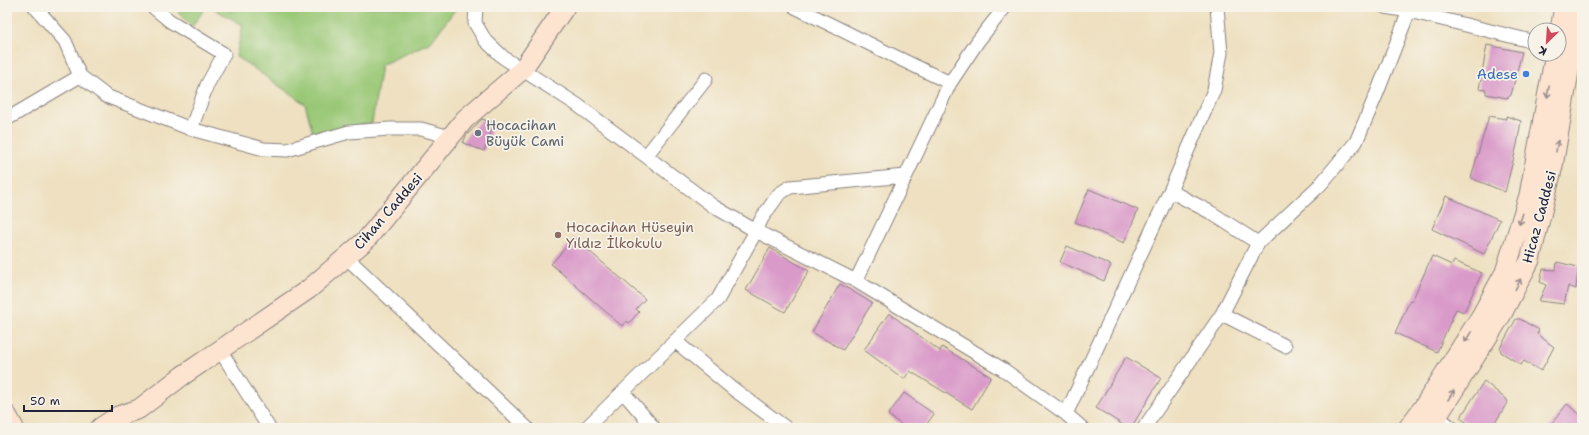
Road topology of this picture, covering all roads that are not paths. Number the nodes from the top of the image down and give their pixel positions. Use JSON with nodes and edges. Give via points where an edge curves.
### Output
{"nodes":[{"id":1,"x":36,"y":7,"type":"edge"},
{"id":2,"x":153,"y":7,"type":"edge"},
{"id":3,"x":476,"y":7,"type":"edge"},
{"id":4,"x":566,"y":7,"type":"edge"},
{"id":5,"x":796,"y":7,"type":"edge"},
{"id":6,"x":1005,"y":7,"type":"edge"},
{"id":7,"x":1217,"y":7,"type":"edge"},
{"id":8,"x":1385,"y":7,"type":"edge"},
{"id":9,"x":1564,"y":7,"type":"edge"},
{"id":10,"x":1580,"y":7,"type":"edge"},
{"id":11,"x":1410,"y":9,"type":"edge"},
{"id":12,"x":1561,"y":22,"type":"edge"},
{"id":13,"x":1527,"y":40,"type":"edge"},
{"id":14,"x":1570,"y":56,"type":"edge"},
{"id":15,"x":522,"y":70,"type":"junction"},
{"id":16,"x":80,"y":76,"type":"junction"},
{"id":17,"x":706,"y":79,"type":"dead end"},
{"id":18,"x":950,"y":83,"type":"junction"},
{"id":19,"x":7,"y":119,"type":"edge"},
{"id":20,"x":191,"y":129,"type":"junction"},
{"id":21,"x":450,"y":137,"type":"junction"},
{"id":22,"x":646,"y":156,"type":"junction"},
{"id":23,"x":905,"y":176,"type":"junction"},
{"id":24,"x":1170,"y":191,"type":"junction"},
{"id":25,"x":756,"y":231,"type":"junction"},
{"id":26,"x":1258,"y":243,"type":"junction"},
{"id":27,"x":346,"y":257,"type":"junction"},
{"id":28,"x":856,"y":281,"type":"junction"},
{"id":29,"x":1222,"y":314,"type":"junction"},
{"id":30,"x":675,"y":341,"type":"junction"},
{"id":31,"x":1285,"y":346,"type":"dead end"},
{"id":32,"x":220,"y":350,"type":"junction"},
{"id":33,"x":623,"y":392,"type":"junction"},
{"id":34,"x":139,"y":409,"type":"junction"},
{"id":35,"x":1066,"y":414,"type":"junction"},
{"id":36,"x":7,"y":415,"type":"edge"},
{"id":37,"x":1440,"y":424,"type":"edge"},
{"id":38,"x":14,"y":428,"type":"edge"},
{"id":39,"x":100,"y":428,"type":"edge"},
{"id":40,"x":129,"y":428,"type":"edge"},
{"id":41,"x":270,"y":428,"type":"edge"},
{"id":42,"x":527,"y":428,"type":"edge"},
{"id":43,"x":586,"y":428,"type":"edge"},
{"id":44,"x":654,"y":428,"type":"edge"},
{"id":45,"x":786,"y":428,"type":"edge"},
{"id":46,"x":1082,"y":428,"type":"edge"},
{"id":47,"x":1144,"y":428,"type":"edge"},
{"id":48,"x":1408,"y":428,"type":"edge"}],
"edges":[{"from":1,"to":16,"type":"street","via":[[65,41]]},
{"from":2,"to":20,"type":"street","via":[[170,21],[224,54],[207,85]]},
{"from":3,"to":15,"type":"street","via":[[476,22],[485,40],[504,58]]},
{"from":4,"to":15,"type":"main road","name":"Cihan Caddesi"},
{"from":5,"to":18,"type":"street"},
{"from":6,"to":18,"type":"street"},
{"from":7,"to":24,"type":"street","via":[[1221,53],[1214,90]]},
{"from":8,"to":11,"type":"street"},
{"from":9,"to":12,"type":"main road"},
{"from":10,"to":14,"type":"main road","name":"Hicaz Caddesi"},
{"from":11,"to":13,"type":"street"},
{"from":11,"to":26,"type":"street","via":[[1356,142],[1320,185]]},
{"from":37,"to":14,"type":"main road","name":"Hicaz Caddesi","one_way":true,"via":[[1530,260],[1553,166]]},
{"from":14,"to":48,"type":"main road","name":"Hicaz Caddesi","one_way":true,"via":[[1504,272],[1476,323]]},
{"from":15,"to":21,"type":"main road","name":"Cihan Caddesi","via":[[465,119]]},
{"from":15,"to":22,"type":"street","via":[[576,104]]},
{"from":16,"to":19,"type":"street"},
{"from":16,"to":20,"type":"street","via":[[106,96]]},
{"from":17,"to":22,"type":"street"},
{"from":18,"to":23,"type":"street"},
{"from":20,"to":21,"type":"street","via":[[264,149],[287,150],[349,132],[421,129]]},
{"from":21,"to":27,"type":"main road","name":"Cihan Caddesi","via":[[366,240]]},
{"from":22,"to":25,"type":"street","via":[[713,206]]},
{"from":23,"to":25,"type":"street","via":[[790,187],[779,194]]},
{"from":23,"to":28,"type":"street"},
{"from":24,"to":26,"type":"street","via":[[1210,212]]},
{"from":24,"to":35,"type":"street"},
{"from":25,"to":28,"type":"street"},
{"from":25,"to":30,"type":"street","via":[[718,299]]},
{"from":26,"to":29,"type":"street"},
{"from":27,"to":32,"type":"main road","name":"Cihan Caddesi","via":[[309,289]]},
{"from":27,"to":42,"type":"street"},
{"from":28,"to":35,"type":"street","via":[[1004,370]]},
{"from":29,"to":31,"type":"street"},
{"from":29,"to":47,"type":"street"},
{"from":30,"to":33,"type":"street"},
{"from":30,"to":45,"type":"street"},
{"from":32,"to":34,"type":"main road","name":"Cihan Caddesi"},
{"from":32,"to":41,"type":"street"},
{"from":33,"to":43,"type":"street"},
{"from":33,"to":44,"type":"street"},
{"from":34,"to":39,"type":"main road","name":"Cihan Caddesi","via":[[118,416]]},
{"from":34,"to":40,"type":"main road","name":"Cihan Caddesi"},
{"from":35,"to":46,"type":"street"},
{"from":36,"to":38,"type":"main road"}]}
